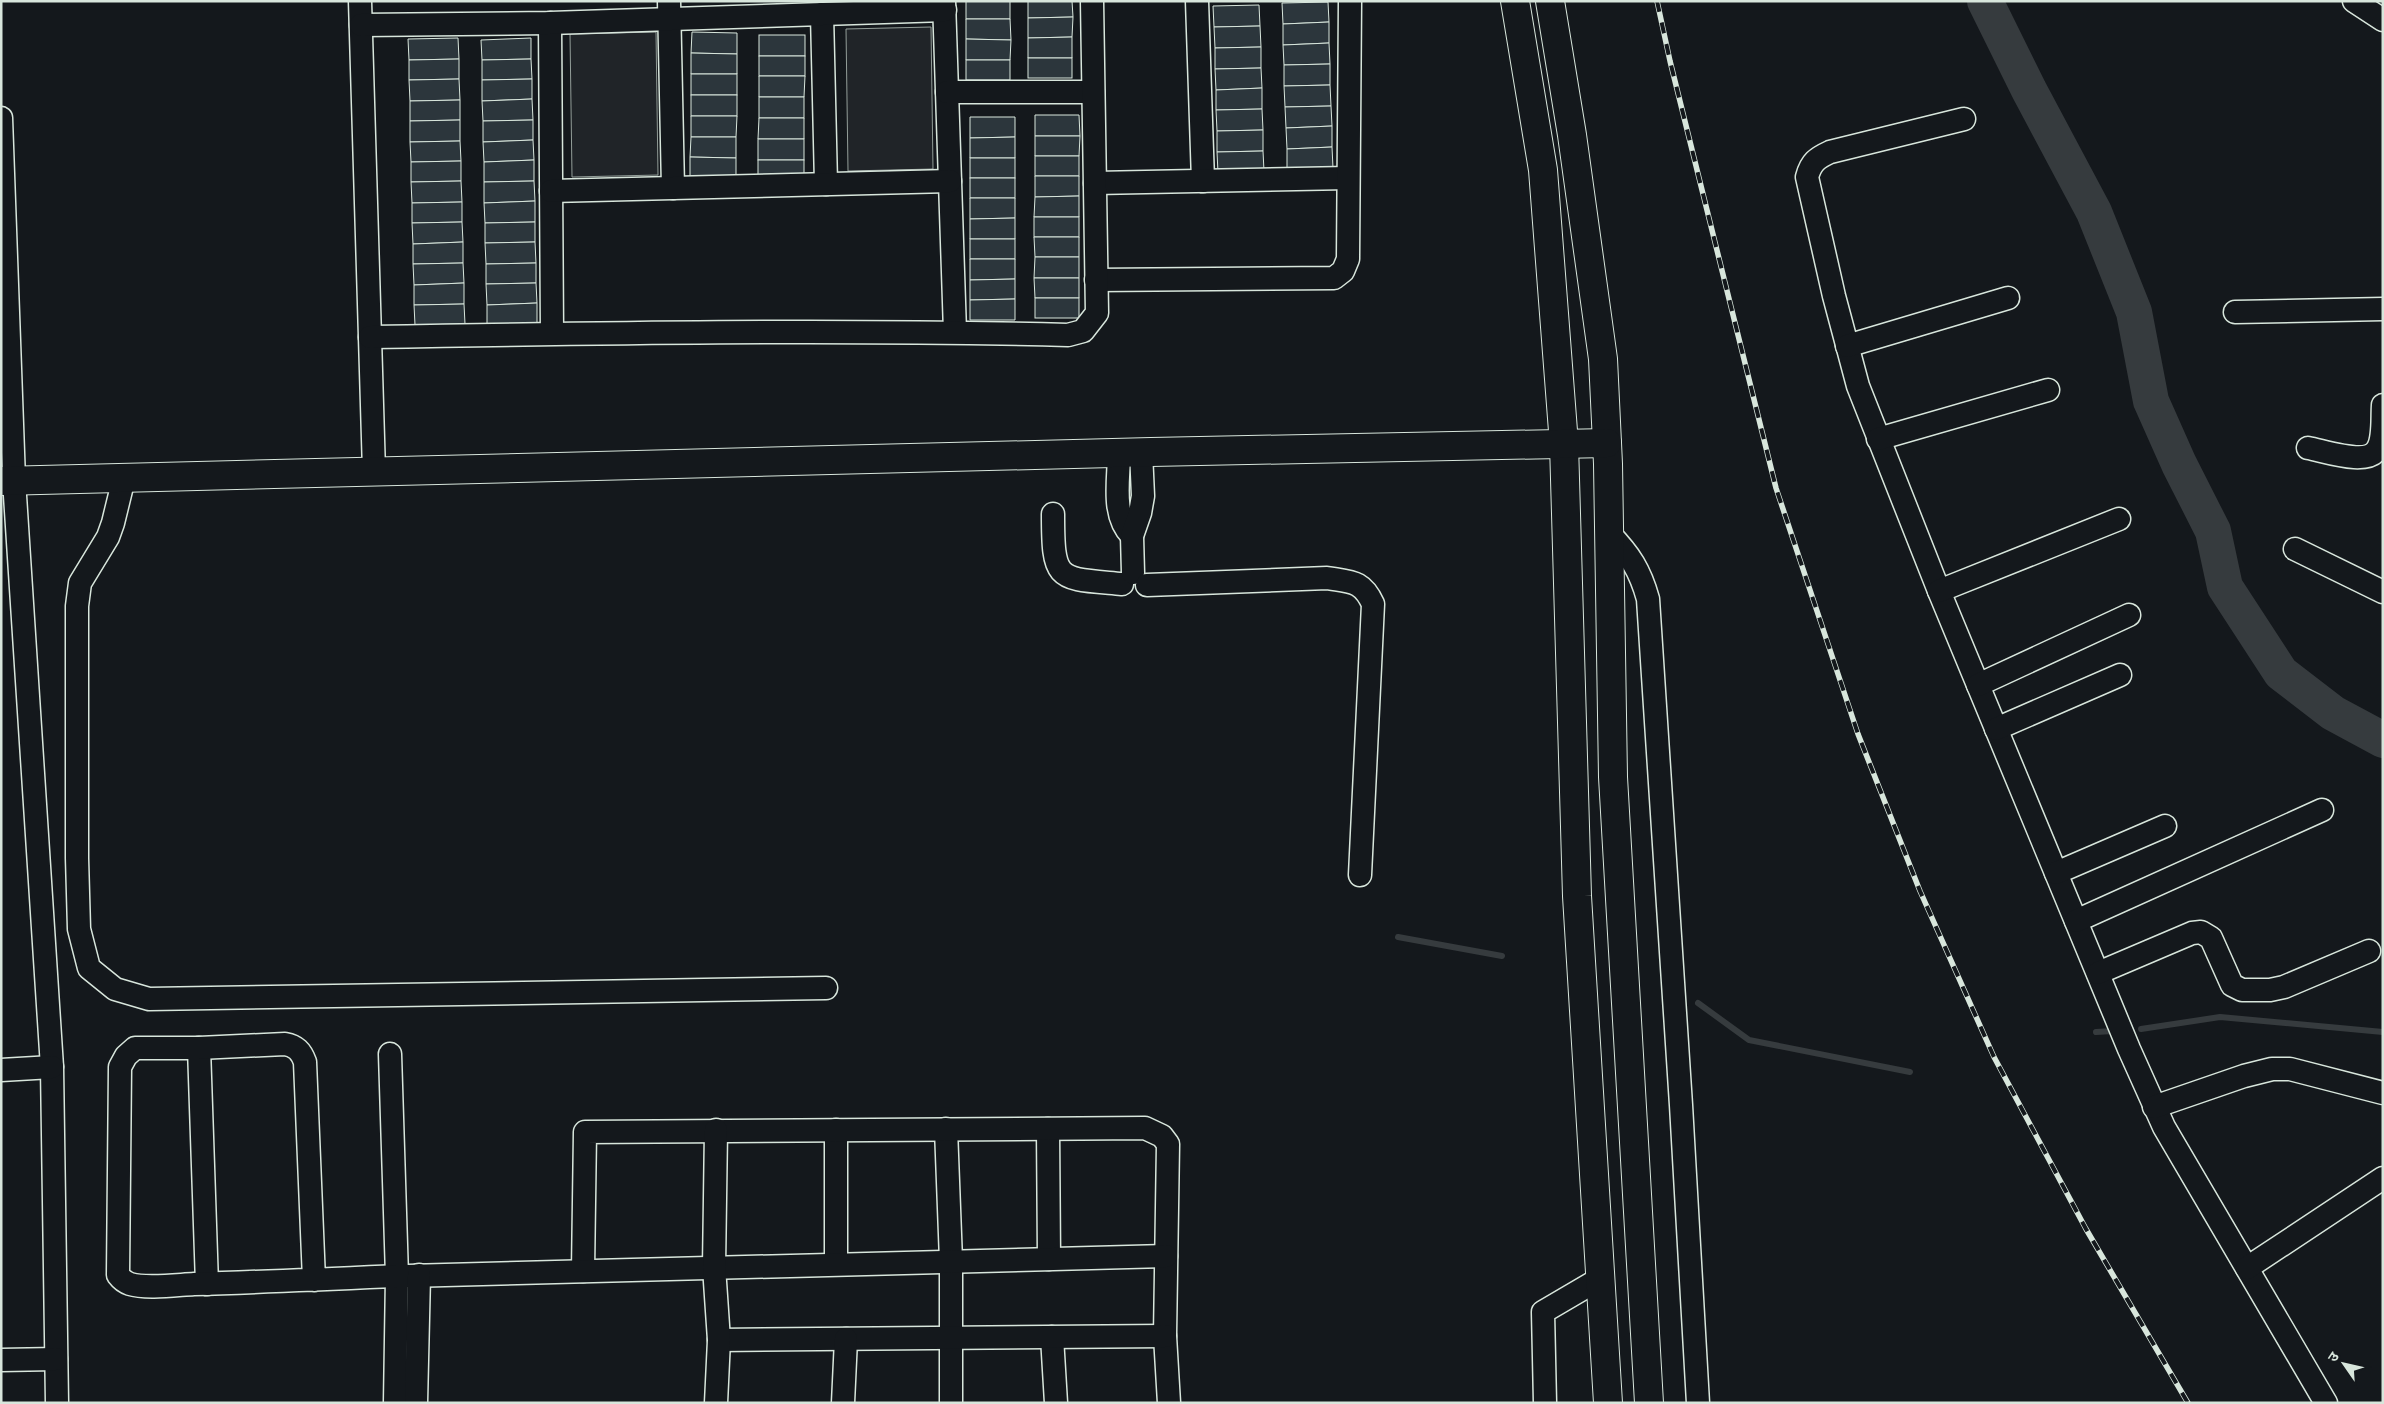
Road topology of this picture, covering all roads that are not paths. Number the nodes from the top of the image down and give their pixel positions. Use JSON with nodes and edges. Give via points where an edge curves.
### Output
{"nodes":[{"id":1,"x":360,"y":1,"type":"edge"},
{"id":2,"x":1092,"y":1,"type":"edge"},
{"id":3,"x":1197,"y":1,"type":"edge"},
{"id":4,"x":1350,"y":1,"type":"edge"},
{"id":5,"x":1515,"y":1,"type":"edge"},
{"id":6,"x":1550,"y":1,"type":"edge"},
{"id":7,"x":2354,"y":1,"type":"edge"},
{"id":8,"x":944,"y":6,"type":"edge"},
{"id":9,"x":669,"y":10,"type":"edge"},
{"id":10,"x":822,"y":14,"type":"junction"},
{"id":11,"x":2383,"y":20,"type":"edge"},
{"id":12,"x":550,"y":22,"type":"junction"},
{"id":13,"x":360,"y":25,"type":"junction"},
{"id":14,"x":947,"y":92,"type":"junction"},
{"id":15,"x":1094,"y":92,"type":"junction"},
{"id":16,"x":1,"y":118,"type":"edge"},
{"id":17,"x":1964,"y":119,"type":"dead end"},
{"id":18,"x":1348,"y":178,"type":"junction"},
{"id":19,"x":950,"y":181,"type":"junction"},
{"id":20,"x":1203,"y":181,"type":"junction"},
{"id":21,"x":1095,"y":183,"type":"junction"},
{"id":22,"x":826,"y":184,"type":"junction"},
{"id":23,"x":674,"y":188,"type":"junction"},
{"id":24,"x":551,"y":191,"type":"junction"},
{"id":25,"x":1096,"y":280,"type":"junction"},
{"id":26,"x":2008,"y":298,"type":"dead end"},
{"id":27,"x":2383,"y":309,"type":"edge"},
{"id":28,"x":2235,"y":312,"type":"dead end"},
{"id":29,"x":955,"y":332,"type":"junction"},
{"id":30,"x":552,"y":334,"type":"junction"},
{"id":31,"x":370,"y":337,"type":"junction"},
{"id":32,"x":1847,"y":346,"type":"junction"},
{"id":33,"x":2048,"y":390,"type":"dead end"},
{"id":34,"x":2383,"y":405,"type":"edge"},
{"id":35,"x":1878,"y":439,"type":"junction"},
{"id":36,"x":1608,"y":443,"type":"junction"},
{"id":37,"x":1564,"y":444,"type":"junction"},
{"id":38,"x":2308,"y":448,"type":"dead end"},
{"id":39,"x":1130,"y":452,"type":"junction"},
{"id":40,"x":374,"y":472,"type":"junction"},
{"id":41,"x":124,"y":478,"type":"junction"},
{"id":42,"x":8,"y":480,"type":"edge"},
{"id":43,"x":1053,"y":514,"type":"dead end"},
{"id":44,"x":2119,"y":519,"type":"dead end"},
{"id":45,"x":1609,"y":533,"type":"junction"},
{"id":46,"x":2295,"y":549,"type":"dead end"},
{"id":47,"x":1134,"y":581,"type":"junction"},
{"id":48,"x":1939,"y":591,"type":"junction"},
{"id":49,"x":2383,"y":592,"type":"edge"},
{"id":50,"x":2130,"y":615,"type":"dead end"},
{"id":51,"x":2120,"y":675,"type":"dead end"},
{"id":52,"x":1978,"y":685,"type":"junction"},
{"id":53,"x":1996,"y":729,"type":"junction"},
{"id":54,"x":2322,"y":810,"type":"dead end"},
{"id":55,"x":2165,"y":826,"type":"dead end"},
{"id":56,"x":2056,"y":873,"type":"junction"},
{"id":57,"x":1360,"y":875,"type":"dead end"},
{"id":58,"x":2076,"y":921,"type":"junction"},
{"id":59,"x":2369,"y":951,"type":"dead end"},
{"id":60,"x":2098,"y":973,"type":"junction"},
{"id":61,"x":826,"y":988,"type":"dead end"},
{"id":62,"x":199,"y":1048,"type":"junction"},
{"id":63,"x":390,"y":1054,"type":"dead end"},
{"id":64,"x":52,"y":1068,"type":"junction"},
{"id":65,"x":1,"y":1070,"type":"edge"},
{"id":66,"x":2383,"y":1093,"type":"edge"},
{"id":67,"x":2154,"y":1107,"type":"junction"},
{"id":68,"x":946,"y":1129,"type":"junction"},
{"id":69,"x":1048,"y":1129,"type":"junction"},
{"id":70,"x":716,"y":1130,"type":"junction"},
{"id":71,"x":836,"y":1130,"type":"junction"},
{"id":72,"x":2383,"y":1178,"type":"edge"},
{"id":73,"x":1166,"y":1256,"type":"junction"},
{"id":74,"x":1049,"y":1259,"type":"junction"},
{"id":75,"x":951,"y":1261,"type":"junction"},
{"id":76,"x":836,"y":1264,"type":"junction"},
{"id":77,"x":714,"y":1267,"type":"junction"},
{"id":78,"x":2247,"y":1268,"type":"junction"},
{"id":79,"x":582,"y":1271,"type":"junction"},
{"id":80,"x":419,"y":1275,"type":"junction"},
{"id":81,"x":397,"y":1276,"type":"junction"},
{"id":82,"x":1601,"y":1278,"type":"junction"},
{"id":83,"x":314,"y":1280,"type":"junction"},
{"id":84,"x":207,"y":1284,"type":"junction"},
{"id":85,"x":1165,"y":1336,"type":"junction"},
{"id":86,"x":1052,"y":1337,"type":"junction"},
{"id":87,"x":952,"y":1338,"type":"junction"},
{"id":88,"x":846,"y":1339,"type":"junction"},
{"id":89,"x":719,"y":1340,"type":"junction"},
{"id":90,"x":56,"y":1359,"type":"junction"},
{"id":91,"x":1,"y":1360,"type":"edge"},
{"id":92,"x":57,"y":1403,"type":"edge"},
{"id":93,"x":396,"y":1403,"type":"edge"},
{"id":94,"x":416,"y":1403,"type":"edge"},
{"id":95,"x":716,"y":1403,"type":"edge"},
{"id":96,"x":843,"y":1403,"type":"edge"},
{"id":97,"x":951,"y":1403,"type":"edge"},
{"id":98,"x":1056,"y":1403,"type":"edge"},
{"id":99,"x":1169,"y":1403,"type":"edge"},
{"id":100,"x":1545,"y":1403,"type":"edge"},
{"id":101,"x":1608,"y":1403,"type":"edge"},
{"id":102,"x":1649,"y":1403,"type":"edge"},
{"id":103,"x":1698,"y":1403,"type":"edge"},
{"id":104,"x":2326,"y":1403,"type":"edge"}],
"edges":[{"from":1,"to":13,"type":"street"},
{"from":2,"to":15,"type":"street"},
{"from":3,"to":20,"type":"street"},
{"from":4,"to":18,"type":"street"},
{"from":5,"to":37,"type":"main road","via":[[1543,170]]},
{"from":6,"to":36,"type":"main road","via":[[1603,359]]},
{"from":7,"to":11,"type":"street"},
{"from":8,"to":10,"type":"street"},
{"from":8,"to":14,"type":"street"},
{"from":9,"to":10,"type":"street"},
{"from":9,"to":12,"type":"street"},
{"from":9,"to":23,"type":"street"},
{"from":10,"to":22,"type":"street"},
{"from":12,"to":13,"type":"street"},
{"from":12,"to":24,"type":"street"},
{"from":13,"to":31,"type":"street"},
{"from":14,"to":15,"type":"street"},
{"from":14,"to":19,"type":"street"},
{"from":15,"to":21,"type":"street"},
{"from":16,"to":42,"type":"street"},
{"from":17,"to":32,"type":"street","via":[[1830,152],[1816,158],[1810,166],[1808,176]]},
{"from":18,"to":20,"type":"street"},
{"from":18,"to":25,"type":"street","via":[[1348,259],[1343,271],[1334,278]]},
{"from":19,"to":22,"type":"street"},
{"from":19,"to":29,"type":"street"},
{"from":20,"to":21,"type":"street"},
{"from":21,"to":25,"type":"street"},
{"from":22,"to":23,"type":"street"},
{"from":23,"to":24,"type":"street"},
{"from":24,"to":30,"type":"street"},
{"from":25,"to":29,"type":"street","via":[[1097,313],[1083,331],[1068,335]]},
{"from":26,"to":32,"type":"street"},
{"from":27,"to":28,"type":"street"},
{"from":29,"to":30,"type":"street"},
{"from":30,"to":31,"type":"street"},
{"from":31,"to":40,"type":"street"},
{"from":32,"to":35,"type":"street"},
{"from":33,"to":35,"type":"street"},
{"from":34,"to":38,"type":"street","via":[[2381,436],[2373,455],[2363,459]]},
{"from":35,"to":48,"type":"street"},
{"from":36,"to":37,"type":"main road"},
{"from":36,"to":45,"type":"main road"},
{"from":37,"to":39,"type":"main road"},
{"from":37,"to":82,"type":"main road","via":[[1577,896]]},
{"from":39,"to":40,"type":"main road"},
{"from":39,"to":47,"type":"street","via":[[1143,496],[1132,536]]},
{"from":40,"to":41,"type":"main road"},
{"from":41,"to":42,"type":"main road"},
{"from":41,"to":61,"type":"street","via":[[108,537],[80,583],[77,606],[79,929],[89,968],[115,989],[149,999]]},
{"from":42,"to":64,"type":"street"},
{"from":43,"to":47,"type":"street","via":[[1053,551],[1057,566],[1065,576],[1073,580]]},
{"from":44,"to":48,"type":"street"},
{"from":45,"to":102,"type":"main road","via":[[1613,777]]},
{"from":45,"to":103,"type":"street","via":[[1638,568],[1648,599]]},
{"from":46,"to":49,"type":"street"},
{"from":47,"to":57,"type":"street","via":[[1327,578],[1357,583],[1367,591],[1374,604]]},
{"from":48,"to":52,"type":"street"},
{"from":50,"to":52,"type":"street"},
{"from":51,"to":53,"type":"street"},
{"from":52,"to":53,"type":"street"},
{"from":53,"to":56,"type":"street"},
{"from":54,"to":58,"type":"street"},
{"from":55,"to":56,"type":"street"},
{"from":56,"to":58,"type":"street"},
{"from":58,"to":60,"type":"street"},
{"from":59,"to":60,"type":"street","via":[[2284,987],[2242,990],[2232,985],[2211,938],[2202,932],[2192,933]]},
{"from":60,"to":67,"type":"street"},
{"from":62,"to":83,"type":"street","via":[[285,1044],[301,1052],[306,1062]]},
{"from":62,"to":84,"type":"street"},
{"from":62,"to":84,"type":"street","via":[[135,1048],[120,1067],[118,1274],[130,1284]]},
{"from":63,"to":81,"type":"street"},
{"from":64,"to":65,"type":"street"},
{"from":64,"to":90,"type":"street"},
{"from":66,"to":67,"type":"street","via":[[2290,1069],[2272,1069]]},
{"from":67,"to":78,"type":"street"},
{"from":68,"to":69,"type":"street"},
{"from":68,"to":71,"type":"street"},
{"from":68,"to":75,"type":"street"},
{"from":69,"to":73,"type":"street","via":[[1145,1128],[1162,1136],[1168,1144]]},
{"from":69,"to":74,"type":"street"},
{"from":70,"to":71,"type":"street"},
{"from":70,"to":77,"type":"street"},
{"from":70,"to":79,"type":"street","via":[[584,1132]]},
{"from":71,"to":76,"type":"street"},
{"from":72,"to":78,"type":"street"},
{"from":73,"to":74,"type":"street"},
{"from":73,"to":85,"type":"street"},
{"from":74,"to":75,"type":"street"},
{"from":75,"to":76,"type":"street"},
{"from":75,"to":87,"type":"street"},
{"from":76,"to":77,"type":"street"},
{"from":77,"to":79,"type":"street"},
{"from":77,"to":89,"type":"street"},
{"from":78,"to":104,"type":"street"},
{"from":79,"to":80,"type":"street"},
{"from":80,"to":81,"type":"street"},
{"from":80,"to":94,"type":"street"},
{"from":81,"to":83,"type":"street"},
{"from":81,"to":93,"type":"street"},
{"from":82,"to":100,"type":"street","via":[[1542,1312]]},
{"from":82,"to":101,"type":"main road"},
{"from":83,"to":84,"type":"street"},
{"from":85,"to":86,"type":"street"},
{"from":85,"to":99,"type":"street"},
{"from":86,"to":87,"type":"street"},
{"from":86,"to":98,"type":"street"},
{"from":87,"to":88,"type":"street"},
{"from":87,"to":97,"type":"street"},
{"from":88,"to":89,"type":"street"},
{"from":88,"to":96,"type":"street"},
{"from":89,"to":95,"type":"street"},
{"from":90,"to":91,"type":"street"},
{"from":90,"to":92,"type":"street"}]}
